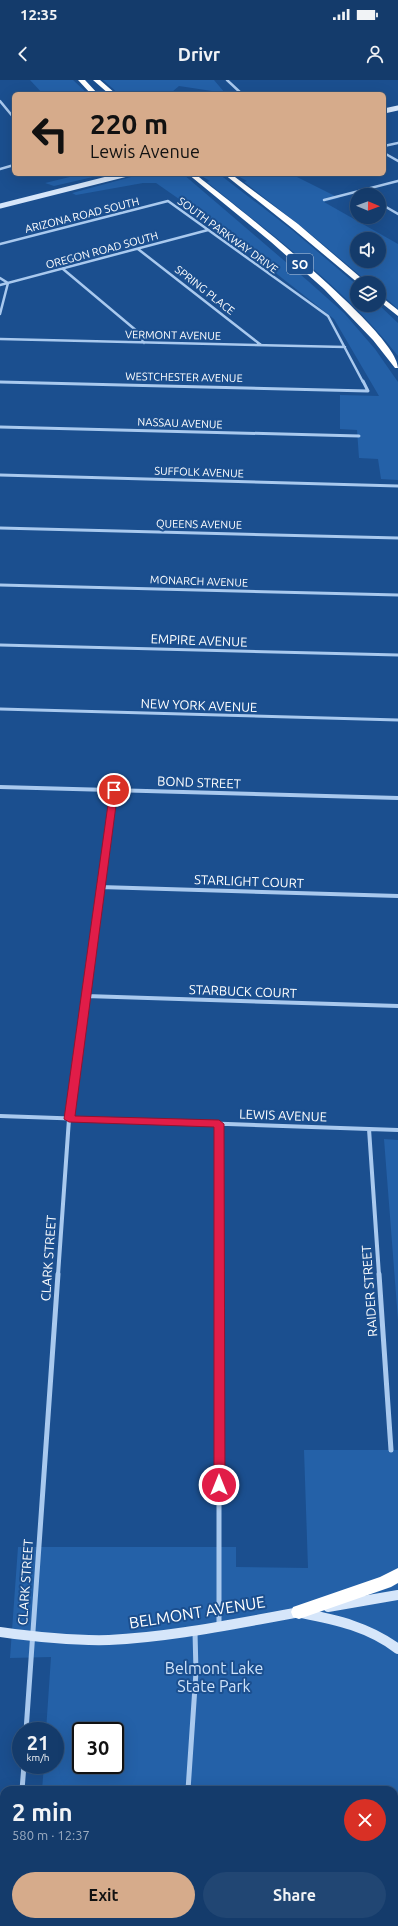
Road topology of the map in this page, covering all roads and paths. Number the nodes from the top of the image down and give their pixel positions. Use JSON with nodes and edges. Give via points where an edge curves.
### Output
{"nodes":[{"id":1,"x":80,"y":80,"type":"edge"},
{"id":2,"x":96,"y":80,"type":"edge"},
{"id":3,"x":227,"y":80,"type":"edge"},
{"id":4,"x":93,"y":92,"type":"edge"},
{"id":5,"x":111,"y":92,"type":"edge"},
{"id":6,"x":240,"y":92,"type":"edge"},
{"id":7,"x":0,"y":103,"type":"edge"},
{"id":8,"x":398,"y":108,"type":"edge"},
{"id":9,"x":386,"y":111,"type":"edge"},
{"id":10,"x":12,"y":116,"type":"edge"},
{"id":11,"x":398,"y":143,"type":"edge"},
{"id":12,"x":386,"y":146,"type":"edge"},
{"id":13,"x":386,"y":154,"type":"edge"},
{"id":14,"x":398,"y":160,"type":"edge"},
{"id":15,"x":12,"y":166,"type":"edge"},
{"id":16,"x":0,"y":169,"type":"edge"},
{"id":17,"x":118,"y":176,"type":"edge"},
{"id":18,"x":193,"y":176,"type":"edge"},
{"id":19,"x":230,"y":176,"type":"edge"},
{"id":20,"x":398,"y":181,"type":"edge"},
{"id":21,"x":370,"y":188,"type":"edge"},
{"id":22,"x":350,"y":193,"type":"edge"},
{"id":23,"x":324,"y":200,"type":"dead end"},
{"id":24,"x":168,"y":201,"type":"joint"},
{"id":25,"x":0,"y":206,"type":"edge"},
{"id":26,"x":386,"y":207,"type":"edge"},
{"id":27,"x":398,"y":214,"type":"edge"},
{"id":28,"x":208,"y":230,"type":"junction"},
{"id":29,"x":0,"y":244,"type":"edge"},
{"id":30,"x":138,"y":249,"type":"junction"},
{"id":31,"x":63,"y":269,"type":"junction"},
{"id":32,"x":355,"y":276,"type":"edge"},
{"id":33,"x":0,"y":278,"type":"edge"},
{"id":34,"x":8,"y":283,"type":"junction"},
{"id":35,"x":0,"y":285,"type":"edge"},
{"id":36,"x":386,"y":303,"type":"edge"},
{"id":37,"x":0,"y":314,"type":"edge"},
{"id":38,"x":398,"y":314,"type":"edge"},
{"id":39,"x":0,"y":339,"type":"edge"},
{"id":40,"x":144,"y":343,"type":"junction"},
{"id":41,"x":261,"y":345,"type":"junction"},
{"id":42,"x":345,"y":347,"type":"junction"},
{"id":43,"x":398,"y":366,"type":"edge"},
{"id":44,"x":0,"y":382,"type":"edge"},
{"id":45,"x":368,"y":391,"type":"joint"},
{"id":46,"x":0,"y":427,"type":"edge"},
{"id":47,"x":359,"y":436,"type":"dead end"},
{"id":48,"x":0,"y":475,"type":"edge"},
{"id":49,"x":398,"y":486,"type":"edge"},
{"id":50,"x":0,"y":528,"type":"edge"},
{"id":51,"x":398,"y":538,"type":"edge"},
{"id":52,"x":0,"y":585,"type":"edge"},
{"id":53,"x":398,"y":595,"type":"edge"},
{"id":54,"x":0,"y":645,"type":"edge"},
{"id":55,"x":398,"y":655,"type":"edge"},
{"id":56,"x":0,"y":709,"type":"edge"},
{"id":57,"x":398,"y":720,"type":"edge"},
{"id":58,"x":0,"y":787,"type":"edge"},
{"id":59,"x":114,"y":790,"type":"junction"},
{"id":60,"x":398,"y":798,"type":"edge"},
{"id":61,"x":100,"y":887,"type":"junction"},
{"id":62,"x":398,"y":896,"type":"edge"},
{"id":63,"x":86,"y":996,"type":"junction"},
{"id":64,"x":398,"y":1006,"type":"edge"},
{"id":65,"x":0,"y":1116,"type":"edge"},
{"id":66,"x":69,"y":1119,"type":"junction"},
{"id":67,"x":219,"y":1124,"type":"junction"},
{"id":68,"x":369,"y":1129,"type":"junction"},
{"id":69,"x":398,"y":1130,"type":"edge"},
{"id":70,"x":391,"y":1450,"type":"dead end"},
{"id":71,"x":398,"y":1575,"type":"edge"},
{"id":72,"x":398,"y":1595,"type":"edge"},
{"id":73,"x":299,"y":1612,"type":"junction"},
{"id":74,"x":219,"y":1626,"type":"junction"},
{"id":75,"x":194,"y":1630,"type":"junction"},
{"id":76,"x":0,"y":1632,"type":"edge"},
{"id":77,"x":32,"y":1636,"type":"junction"},
{"id":78,"x":398,"y":1650,"type":"edge"},
{"id":79,"x":27,"y":1722,"type":"edge"},
{"id":80,"x":23,"y":1774,"type":"edge"},
{"id":81,"x":22,"y":1786,"type":"edge"},
{"id":82,"x":188,"y":1786,"type":"edge"}],
"edges":[{"from":1,"to":4,"type":"highway"},
{"from":2,"to":5,"type":"highway"},
{"from":3,"to":6,"type":"street"},
{"from":7,"to":10,"type":"street"},
{"from":8,"to":9,"type":"main road"},
{"from":11,"to":12,"type":"street"},
{"from":13,"to":14,"type":"street"},
{"from":15,"to":16,"type":"street"},
{"from":17,"to":25,"type":"main road"},
{"from":18,"to":43,"type":"highway","number":"SO","via":[[322,283],[363,323]]},
{"from":19,"to":32,"type":"highway","number":"SO"},
{"from":20,"to":21,"type":"street"},
{"from":22,"to":23,"type":"street"},
{"from":24,"to":28,"type":"street","name":"SOUTH PARKWAY DRIVE"},
{"from":24,"to":29,"type":"street","name":"ARIZONA ROAD SOUTH"},
{"from":26,"to":27,"type":"street"},
{"from":28,"to":30,"type":"street","name":"OREGON ROAD SOUTH"},
{"from":28,"to":42,"type":"street","name":"SOUTH PARKWAY DRIVE","via":[[328,316]]},
{"from":30,"to":31,"type":"street","name":"OREGON ROAD SOUTH"},
{"from":30,"to":41,"type":"street","name":"SPRING PLACE"},
{"from":31,"to":34,"type":"street","name":"OREGON ROAD SOUTH"},
{"from":31,"to":40,"type":"street","via":[[138,332]]},
{"from":33,"to":34,"type":"street"},
{"from":34,"to":35,"type":"street","name":"OREGON ROAD SOUTH"},
{"from":34,"to":37,"type":"street"},
{"from":36,"to":38,"type":"highway"},
{"from":39,"to":40,"type":"street","name":"VERMONT AVENUE"},
{"from":40,"to":41,"type":"street","name":"VERMONT AVENUE"},
{"from":41,"to":42,"type":"street","name":"VERMONT AVENUE"},
{"from":42,"to":45,"type":"street","name":"SOUTH PARKWAY DRIVE"},
{"from":44,"to":45,"type":"street","name":"WESTCHESTER AVENUE"},
{"from":46,"to":47,"type":"street","name":"NASSAU AVENUE"},
{"from":48,"to":49,"type":"street","name":"SUFFOLK AVENUE"},
{"from":50,"to":51,"type":"street","name":"QUEENS AVENUE"},
{"from":52,"to":53,"type":"street","name":"MONARCH AVENUE"},
{"from":54,"to":55,"type":"street","name":"EMPIRE AVENUE"},
{"from":56,"to":57,"type":"street","name":"NEW YORK AVENUE"},
{"from":58,"to":59,"type":"street","name":"BOND STREET"},
{"from":59,"to":60,"type":"street","name":"BOND STREET"},
{"from":59,"to":61,"type":"street","name":"CLARK STREET"},
{"from":61,"to":62,"type":"street","name":"STARLIGHT COURT"},
{"from":61,"to":63,"type":"street","name":"CLARK STREET"},
{"from":63,"to":64,"type":"street","name":"STARBUCK COURT"},
{"from":63,"to":66,"type":"street","name":"CLARK STREET"},
{"from":65,"to":66,"type":"street","name":"LEWIS AVENUE"},
{"from":66,"to":67,"type":"street","name":"LEWIS AVENUE"},
{"from":66,"to":77,"type":"street","name":"CLARK STREET"},
{"from":67,"to":68,"type":"street","name":"LEWIS AVENUE"},
{"from":67,"to":74,"type":"street"},
{"from":68,"to":69,"type":"street","name":"LEWIS AVENUE"},
{"from":68,"to":70,"type":"street","name":"RAIDER STREET"},
{"from":71,"to":73,"type":"highway"},
{"from":72,"to":73,"type":"main road","name":"BELMONT AVENUE"},
{"from":73,"to":74,"type":"main road","name":"BELMONT AVENUE"},
{"from":73,"to":78,"type":"main road","via":[[366,1628]]},
{"from":74,"to":75,"type":"main road","name":"BELMONT AVENUE"},
{"from":75,"to":77,"type":"main road","name":"BELMONT AVENUE","via":[[124,1639],[77,1640]]},
{"from":75,"to":82,"type":"street","via":[[197,1684]]},
{"from":76,"to":77,"type":"main road","name":"BELMONT AVENUE"},
{"from":77,"to":79,"type":"street","name":"CLARK STREET"},
{"from":80,"to":81,"type":"street"}]}
